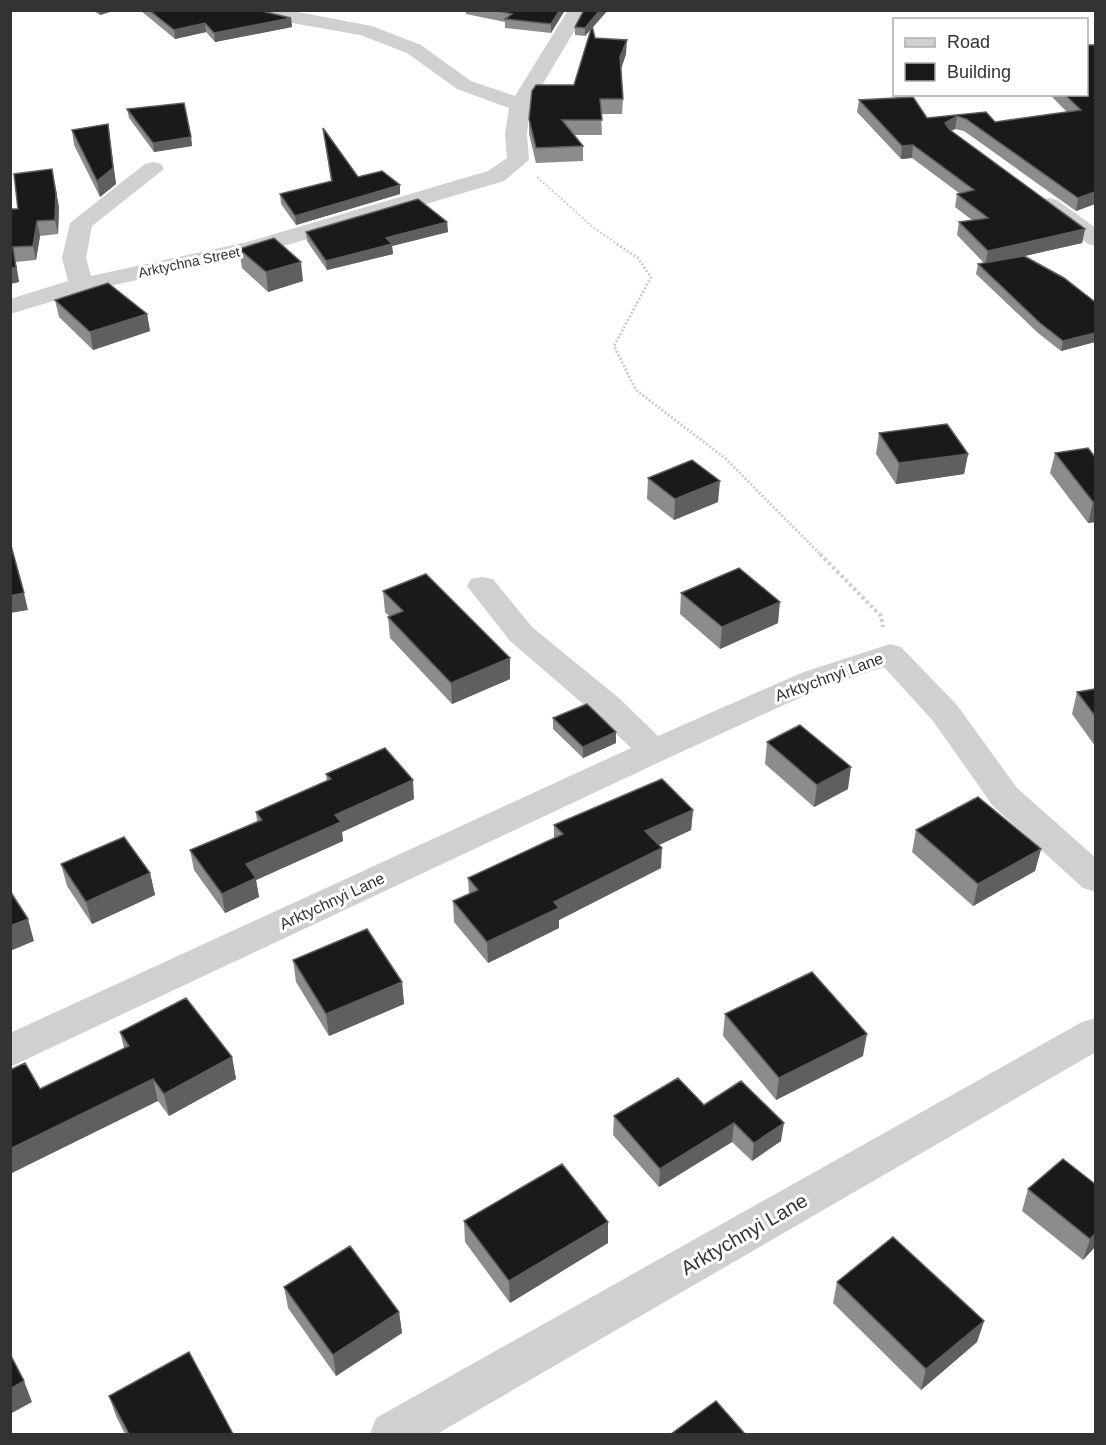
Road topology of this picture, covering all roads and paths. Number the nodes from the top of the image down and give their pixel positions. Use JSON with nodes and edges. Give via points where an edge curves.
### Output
{"nodes":[{"id":1,"x":253,"y":10,"type":"edge"},
{"id":2,"x":578,"y":10,"type":"edge"},
{"id":3,"x":520,"y":105,"type":"junction"},
{"id":4,"x":518,"y":160,"type":"junction"},
{"id":5,"x":153,"y":169,"type":"dead end"},
{"id":6,"x":1030,"y":192,"type":"edge"},
{"id":7,"x":1095,"y":239,"type":"edge"},
{"id":8,"x":81,"y":285,"type":"junction"},
{"id":9,"x":10,"y":307,"type":"edge"},
{"id":10,"x":482,"y":586,"type":"dead end"},
{"id":11,"x":890,"y":654,"type":"junction"},
{"id":12,"x":654,"y":751,"type":"junction"},
{"id":13,"x":1095,"y":879,"type":"edge"},
{"id":14,"x":1095,"y":1033,"type":"edge"},
{"id":15,"x":10,"y":1051,"type":"edge"},
{"id":16,"x":393,"y":1434,"type":"edge"}],
"edges":[{"from":1,"to":3,"type":"street","via":[[364,30],[414,49],[464,85]]},
{"from":2,"to":3,"type":"street"},
{"from":3,"to":4,"type":"street"},
{"from":4,"to":8,"type":"street","name":"Arktychna Street","via":[[496,176],[252,248]]},
{"from":4,"to":11,"type":"path","via":[[595,229],[638,258],[651,277],[614,346],[636,390],[726,459],[881,616]]},
{"from":5,"to":8,"type":"street","via":[[81,223],[74,258]]},
{"from":6,"to":7,"type":"street"},
{"from":8,"to":9,"type":"street","name":"Arktychna Street"},
{"from":10,"to":12,"type":"street","via":[[521,634]]},
{"from":11,"to":12,"type":"street","name":"Arktychnyi Lane","via":[[812,680]]},
{"from":11,"to":13,"type":"street","name":"Arktychnyi Lane","via":[[945,713],[1005,797]]},
{"from":12,"to":15,"type":"street","name":"Arktychnyi Lane"},
{"from":14,"to":16,"type":"street","name":"Arktychnyi Lane"}]}
